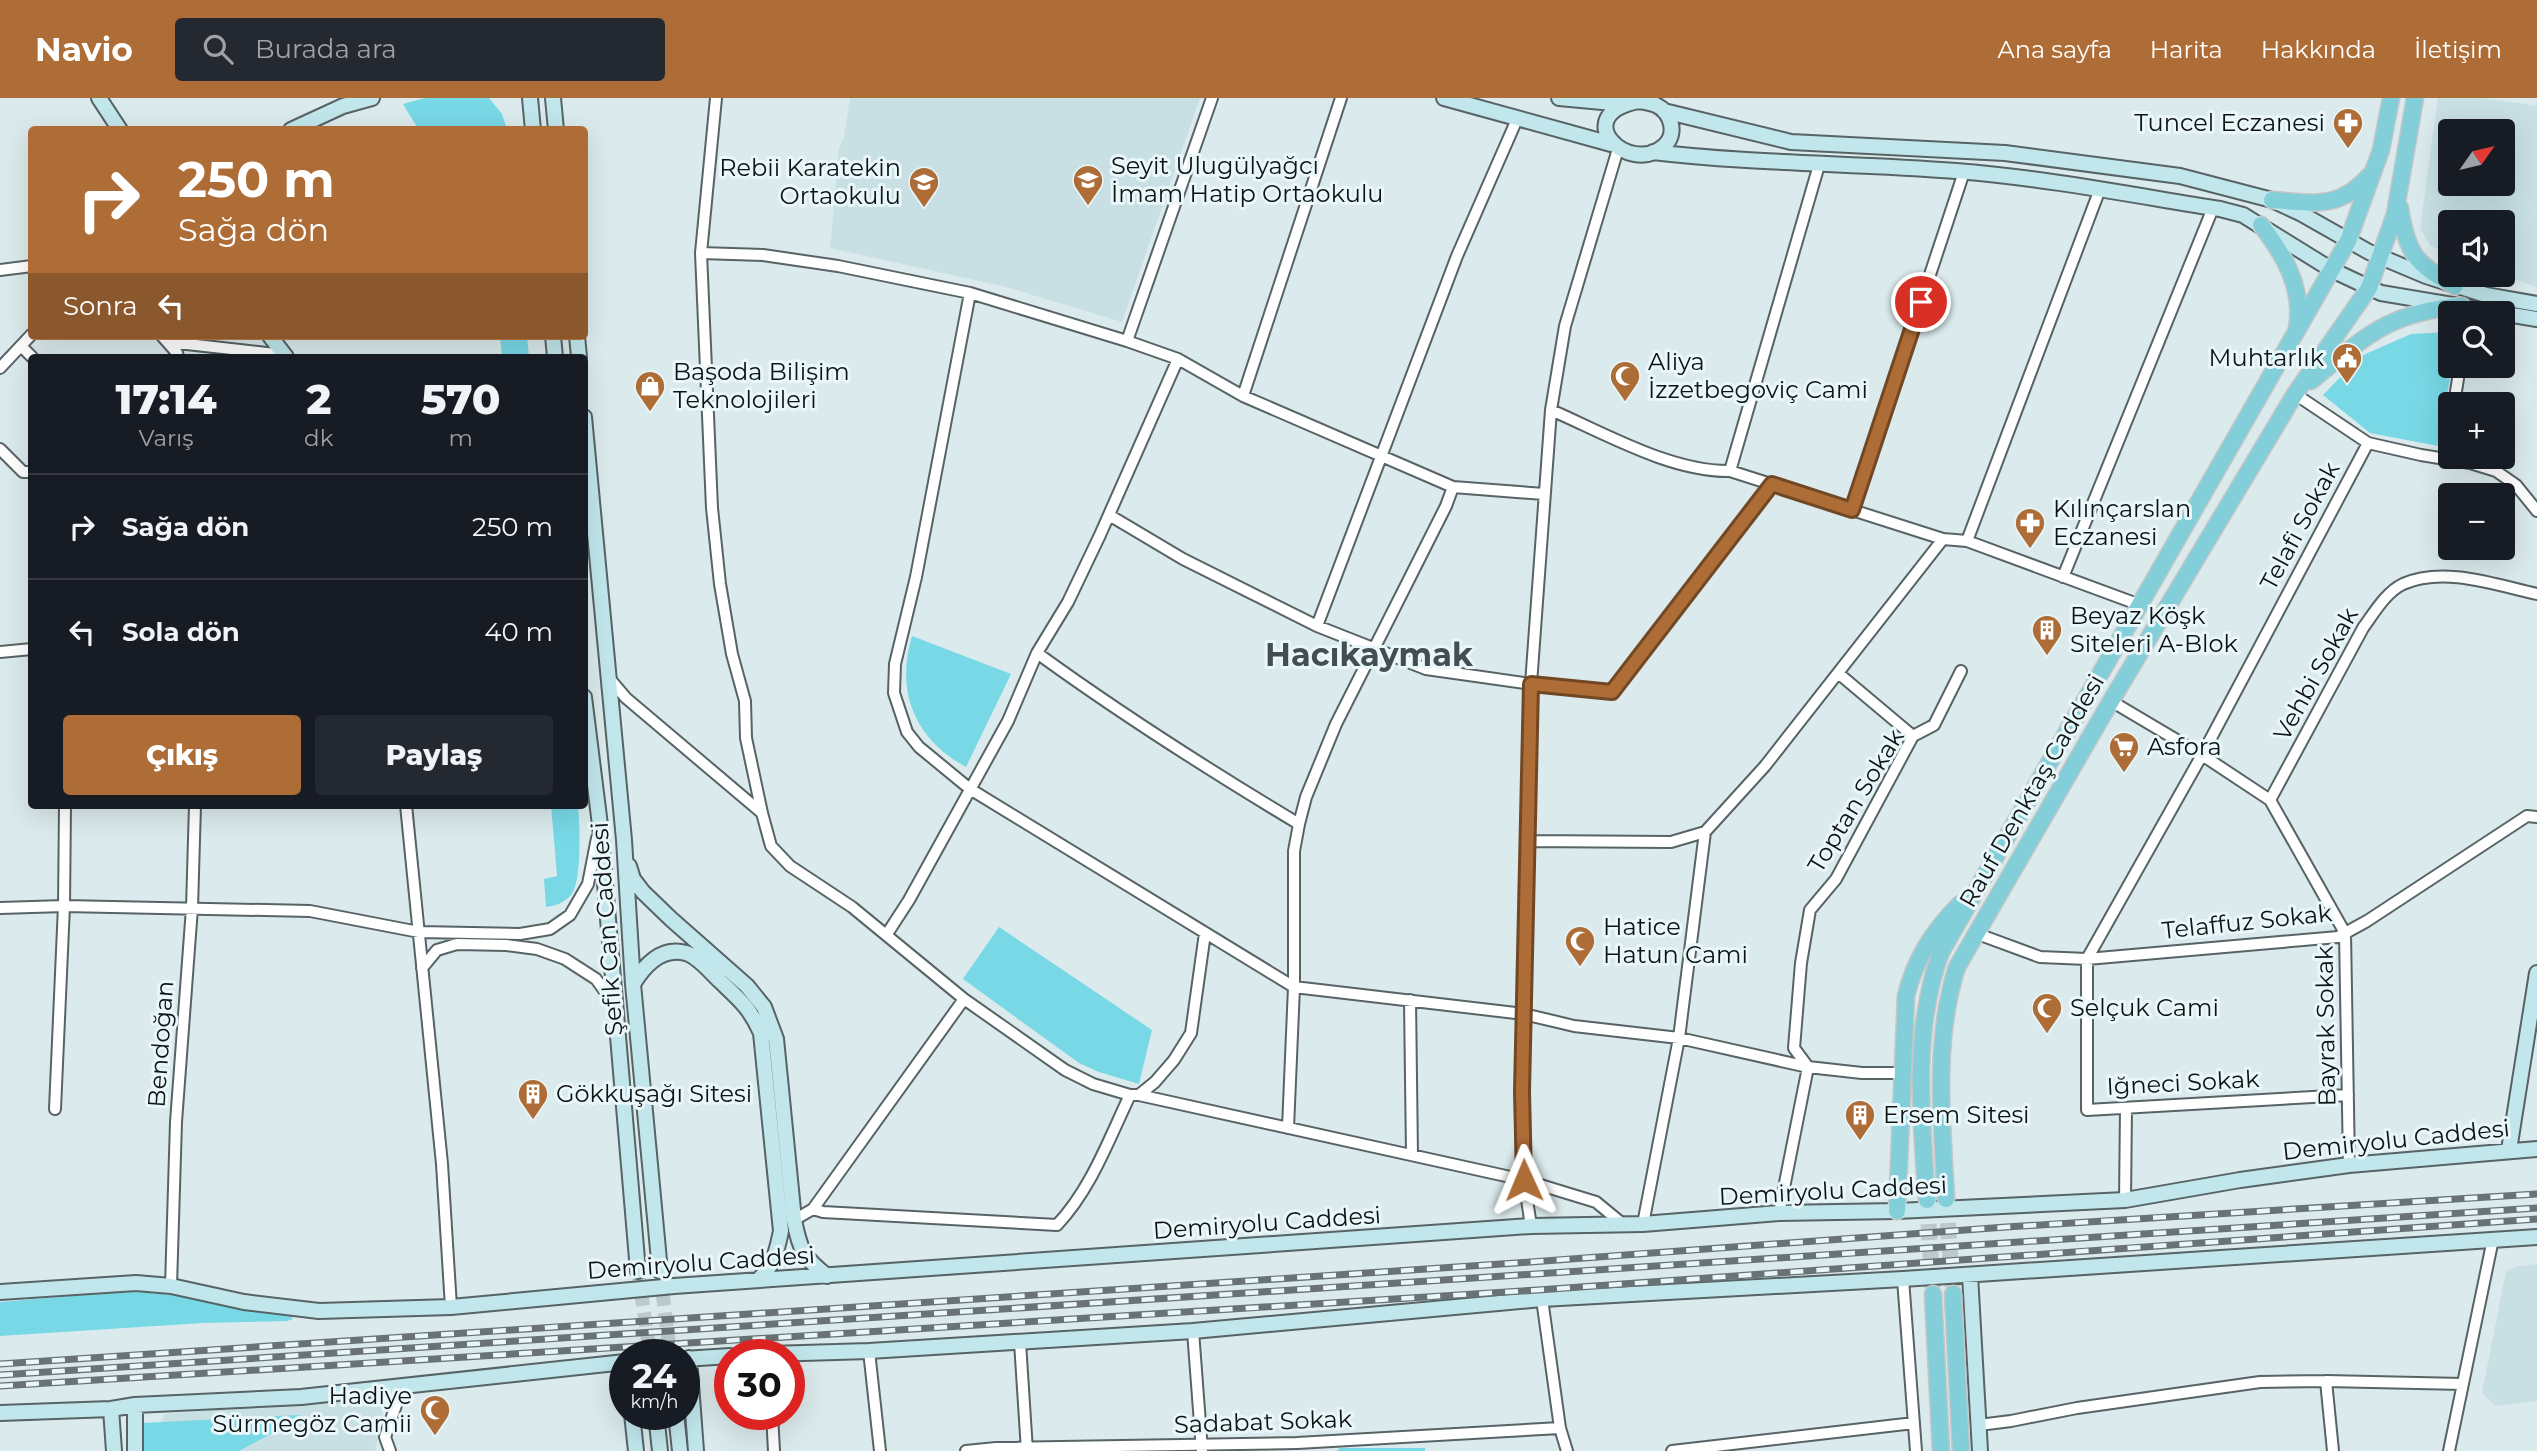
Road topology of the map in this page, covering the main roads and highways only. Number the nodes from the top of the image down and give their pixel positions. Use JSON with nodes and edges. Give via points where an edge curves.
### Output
{"nodes":[{"id":1,"x":99,"y":98,"type":"edge"},
{"id":2,"x":372,"y":98,"type":"edge"},
{"id":3,"x":553,"y":98,"type":"edge"},
{"id":4,"x":1444,"y":98,"type":"edge"},
{"id":5,"x":1559,"y":98,"type":"edge"},
{"id":6,"x":2391,"y":98,"type":"edge"},
{"id":7,"x":2415,"y":98,"type":"edge"},
{"id":8,"x":529,"y":100,"type":"edge"},
{"id":9,"x":349,"y":102,"type":"edge"},
{"id":10,"x":1629,"y":102,"type":"edge"},
{"id":11,"x":1658,"y":104,"type":"edge"},
{"id":12,"x":117,"y":126,"type":"edge"},
{"id":13,"x":298,"y":126,"type":"edge"},
{"id":14,"x":532,"y":126,"type":"edge"},
{"id":15,"x":556,"y":126,"type":"edge"},
{"id":16,"x":1615,"y":146,"type":"junction"},
{"id":17,"x":1653,"y":152,"type":"junction"},
{"id":18,"x":2374,"y":170,"type":"junction"},
{"id":19,"x":2272,"y":200,"type":"junction"},
{"id":20,"x":2399,"y":200,"type":"junction"},
{"id":21,"x":2261,"y":225,"type":"junction"},
{"id":22,"x":2348,"y":241,"type":"junction"},
{"id":23,"x":2381,"y":257,"type":"junction"},
{"id":24,"x":2332,"y":270,"type":"junction"},
{"id":25,"x":2438,"y":275,"type":"edge"},
{"id":26,"x":2438,"y":279,"type":"edge"},
{"id":27,"x":2458,"y":287,"type":"edge"},
{"id":28,"x":2369,"y":288,"type":"junction"},
{"id":29,"x":2438,"y":304,"type":"edge"},
{"id":30,"x":2537,"y":304,"type":"edge"},
{"id":31,"x":2438,"y":308,"type":"edge"},
{"id":32,"x":2515,"y":316,"type":"edge"},
{"id":33,"x":2537,"y":319,"type":"edge"},
{"id":34,"x":2296,"y":335,"type":"junction"},
{"id":35,"x":2295,"y":394,"type":"junction"},
{"id":36,"x":588,"y":459,"type":"edge"},
{"id":37,"x":588,"y":729,"type":"edge"},
{"id":38,"x":624,"y":852,"type":"junction"},
{"id":39,"x":1976,"y":888,"type":"junction"},
{"id":40,"x":2537,"y":973,"type":"edge"},
{"id":41,"x":633,"y":984,"type":"junction"},
{"id":42,"x":2537,"y":1149,"type":"edge"},
{"id":43,"x":2509,"y":1150,"type":"junction"},
{"id":44,"x":1946,"y":1199,"type":"tunnel mouth"},
{"id":45,"x":1927,"y":1200,"type":"tunnel mouth"},
{"id":46,"x":1897,"y":1210,"type":"junction"},
{"id":47,"x":2537,"y":1237,"type":"edge"},
{"id":48,"x":660,"y":1270,"type":"tunnel mouth"},
{"id":49,"x":638,"y":1271,"type":"tunnel mouth"},
{"id":50,"x":1970,"y":1275,"type":"junction"},
{"id":51,"x":827,"y":1276,"type":"junction"},
{"id":52,"x":758,"y":1280,"type":"junction"},
{"id":53,"x":0,"y":1292,"type":"edge"},
{"id":54,"x":1933,"y":1294,"type":"tunnel mouth"},
{"id":55,"x":1953,"y":1294,"type":"tunnel mouth"},
{"id":56,"x":805,"y":1353,"type":"edge"},
{"id":57,"x":609,"y":1364,"type":"edge"},
{"id":58,"x":135,"y":1405,"type":"junction"},
{"id":59,"x":111,"y":1409,"type":"junction"},
{"id":60,"x":0,"y":1413,"type":"edge"},
{"id":61,"x":634,"y":1430,"type":"edge"},
{"id":62,"x":658,"y":1430,"type":"edge"},
{"id":63,"x":678,"y":1430,"type":"edge"},
{"id":64,"x":694,"y":1430,"type":"edge"},
{"id":65,"x":114,"y":1451,"type":"edge"},
{"id":66,"x":135,"y":1451,"type":"edge"},
{"id":67,"x":636,"y":1451,"type":"edge"},
{"id":68,"x":660,"y":1451,"type":"edge"},
{"id":69,"x":680,"y":1451,"type":"edge"},
{"id":70,"x":696,"y":1451,"type":"edge"},
{"id":71,"x":1941,"y":1451,"type":"edge"},
{"id":72,"x":1961,"y":1451,"type":"edge"},
{"id":73,"x":1980,"y":1451,"type":"edge"}],
"edges":[{"from":1,"to":12,"type":"main road"},
{"from":2,"to":9,"type":"main road"},
{"from":3,"to":15,"type":"main road"},
{"from":4,"to":16,"type":"main road"},
{"from":5,"to":10,"type":"main road"},
{"from":6,"to":18,"type":"main road","name":"Rauf Denktaş Caddesi"},
{"from":7,"to":20,"type":"main road","name":"Rauf Denktaş Caddesi"},
{"from":8,"to":14,"type":"main road"},
{"from":9,"to":13,"type":"main road"},
{"from":10,"to":11,"type":"main road"},
{"from":10,"to":16,"type":"main road","via":[[1608,116],[1606,125]]},
{"from":11,"to":17,"type":"main road","via":[[1672,133],[1668,143]]},
{"from":11,"to":19,"type":"main road","via":[[1791,142],[2005,153],[2180,176]]},
{"from":16,"to":17,"type":"main road","via":[[1636,154]]},
{"from":17,"to":21,"type":"main road","via":[[2043,179],[2213,208]]},
{"from":18,"to":19,"type":"main road","via":[[2354,191],[2336,201]]},
{"from":18,"to":22,"type":"main road","name":"Rauf Denktaş Caddesi"},
{"from":19,"to":22,"type":"main road"},
{"from":20,"to":23,"type":"main road","name":"Rauf Denktaş Caddesi"},
{"from":20,"to":25,"type":"main road","via":[[2411,251]]},
{"from":21,"to":24,"type":"main road"},
{"from":21,"to":34,"type":"main road","via":[[2294,281],[2299,312]]},
{"from":22,"to":23,"type":"main road"},
{"from":22,"to":24,"type":"main road","name":"Rauf Denktaş Caddesi"},
{"from":23,"to":26,"type":"main road"},
{"from":23,"to":28,"type":"main road","name":"Rauf Denktaş Caddesi"},
{"from":24,"to":28,"type":"main road"},
{"from":24,"to":34,"type":"main road","name":"Rauf Denktaş Caddesi"},
{"from":27,"to":30,"type":"main road"},
{"from":28,"to":29,"type":"main road"},
{"from":28,"to":35,"type":"main road","name":"Rauf Denktaş Caddesi"},
{"from":31,"to":35,"type":"main road","via":[[2388,323],[2367,335]]},
{"from":32,"to":33,"type":"main road"},
{"from":34,"to":39,"type":"main road","name":"Rauf Denktaş Caddesi"},
{"from":35,"to":44,"type":"main road","name":"Rauf Denktaş Caddesi","via":[[1957,967],[1946,1009],[1941,1082]]},
{"from":36,"to":38,"type":"main road","name":"Şefik Can Caddesi"},
{"from":37,"to":49,"type":"main road","name":"Şefik Can Caddesi"},
{"from":38,"to":41,"type":"main road","name":"Şefik Can Caddesi"},
{"from":38,"to":51,"type":"main road","via":[[643,892],[747,986],[764,1007],[776,1039],[793,1220],[806,1259]]},
{"from":39,"to":45,"type":"main road","name":"Rauf Denktaş Caddesi","via":[[1941,952],[1926,1016],[1922,1105]]},
{"from":39,"to":46,"type":"main road","via":[[1937,929],[1913,970],[1904,1011]]},
{"from":40,"to":43,"type":"main road"},
{"from":41,"to":48,"type":"main road","name":"Şefik Can Caddesi"},
{"from":41,"to":52,"type":"main road","via":[[643,967],[664,954],[686,953],[751,1010],[761,1033],[781,1231],[776,1255]]},
{"from":42,"to":43,"type":"main road","name":"Demiryolu Caddesi"},
{"from":43,"to":46,"type":"main road","name":"Demiryolu Caddesi","via":[[2240,1180],[2125,1200]]},
{"from":46,"to":51,"type":"main road","name":"Demiryolu Caddesi","via":[[1531,1226]]},
{"from":47,"to":50,"type":"main road"},
{"from":50,"to":56,"type":"main road","via":[[1542,1299],[1194,1331]]},
{"from":50,"to":73,"type":"main road"},
{"from":51,"to":52,"type":"main road","name":"Demiryolu Caddesi"},
{"from":52,"to":53,"type":"main road","name":"Demiryolu Caddesi","via":[[451,1307],[319,1311],[135,1283]]},
{"from":54,"to":71,"type":"main road"},
{"from":55,"to":72,"type":"main road"},
{"from":57,"to":58,"type":"main road","via":[[301,1397]]},
{"from":58,"to":59,"type":"main road"},
{"from":58,"to":66,"type":"main road"},
{"from":59,"to":60,"type":"main road"},
{"from":59,"to":65,"type":"main road"},
{"from":61,"to":67,"type":"main road"},
{"from":62,"to":68,"type":"main road"},
{"from":63,"to":69,"type":"main road"},
{"from":64,"to":70,"type":"main road"}]}
